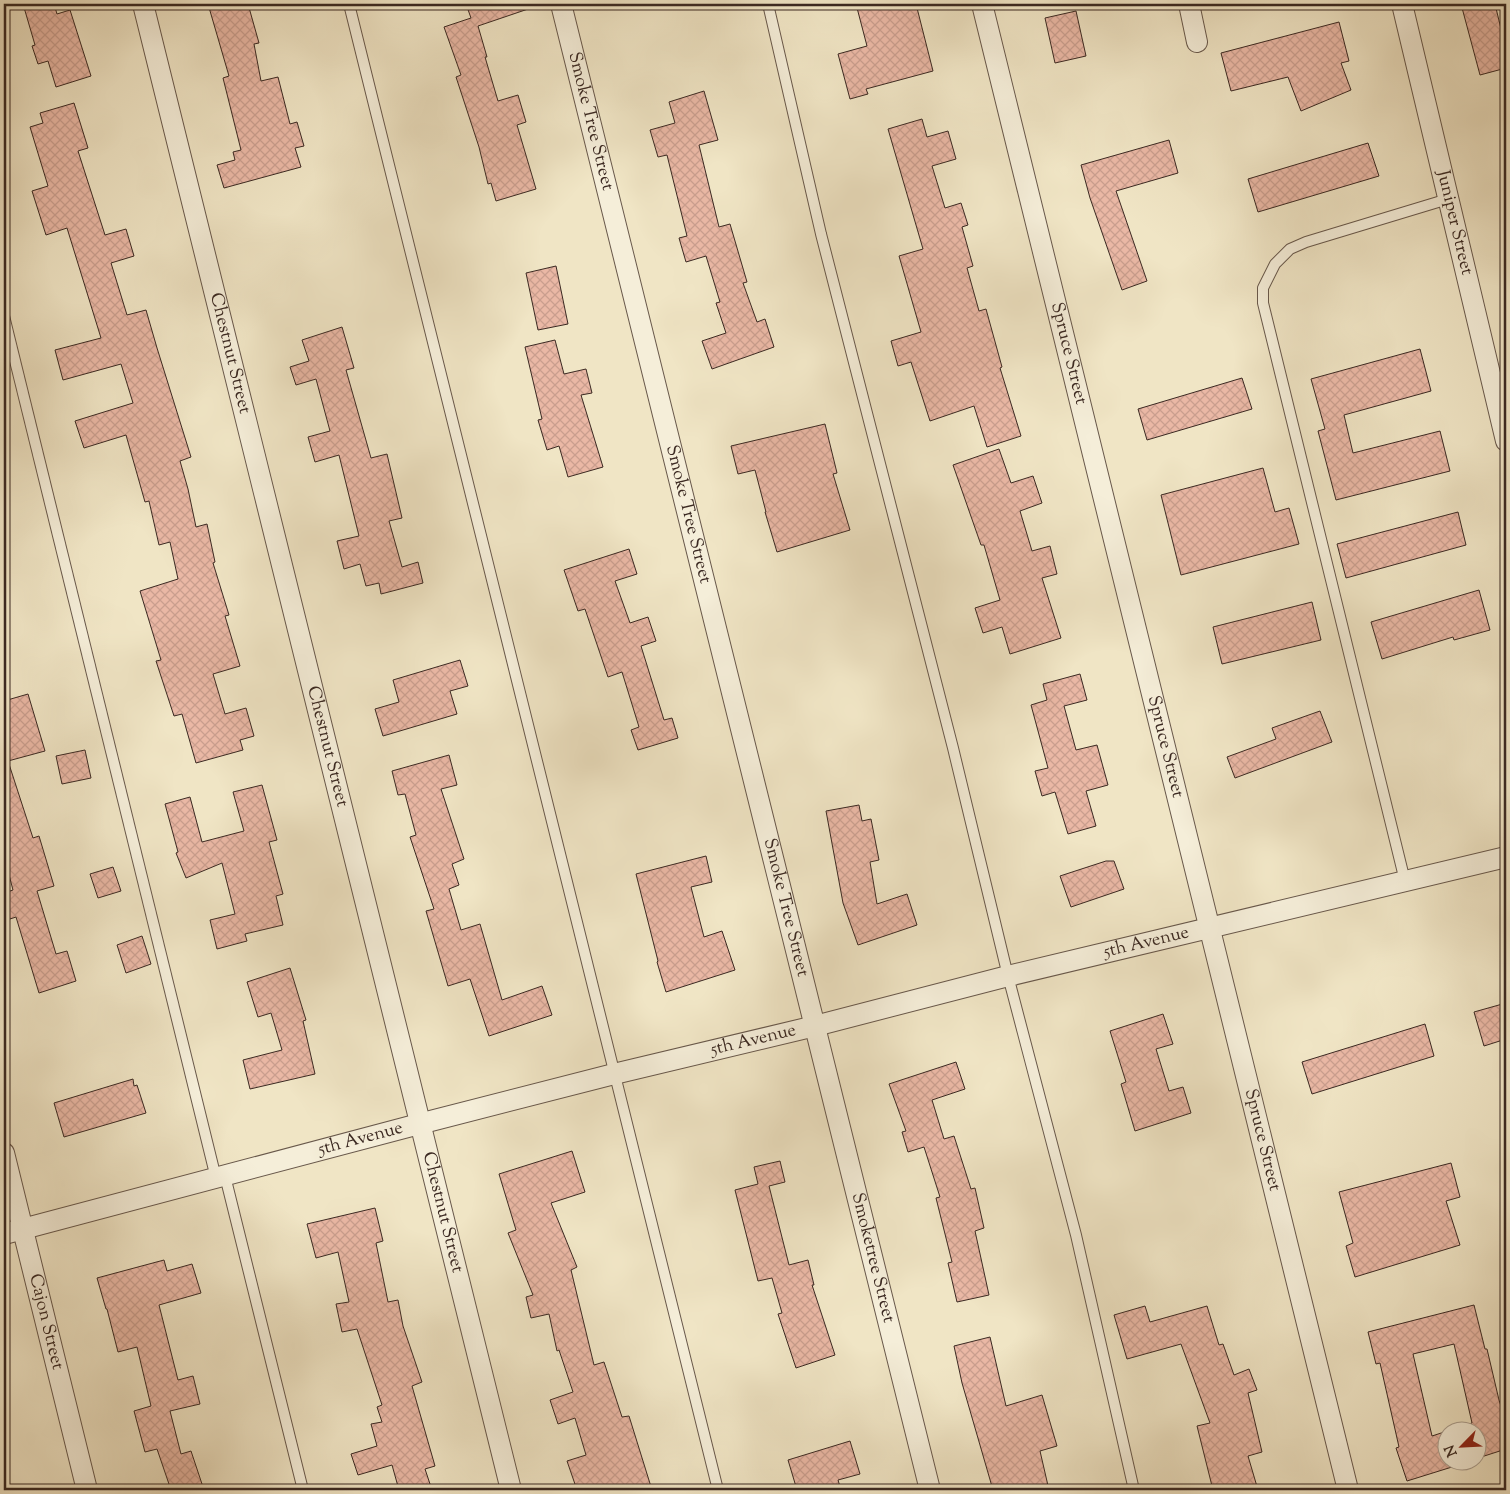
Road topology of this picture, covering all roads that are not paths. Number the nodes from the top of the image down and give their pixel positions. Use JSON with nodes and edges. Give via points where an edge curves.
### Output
{"nodes":[{"id":1,"x":143,"y":4,"type":"edge"},
{"id":2,"x":349,"y":4,"type":"edge"},
{"id":3,"x":561,"y":4,"type":"edge"},
{"id":4,"x":768,"y":4,"type":"edge"},
{"id":5,"x":982,"y":4,"type":"edge"},
{"id":6,"x":1189,"y":4,"type":"edge"},
{"id":7,"x":1402,"y":4,"type":"edge"},
{"id":8,"x":1197,"y":42,"type":"dead end"},
{"id":9,"x":1448,"y":199,"type":"junction"},
{"id":10,"x":4,"y":316,"type":"edge"},
{"id":11,"x":1506,"y":441,"type":"edge"},
{"id":12,"x":1506,"y":857,"type":"edge"},
{"id":13,"x":1405,"y":882,"type":"junction"},
{"id":14,"x":1208,"y":928,"type":"junction"},
{"id":15,"x":1008,"y":976,"type":"junction"},
{"id":16,"x":814,"y":1026,"type":"junction"},
{"id":17,"x":614,"y":1074,"type":"junction"},
{"id":18,"x":419,"y":1124,"type":"junction"},
{"id":19,"x":4,"y":1153,"type":"edge"},
{"id":20,"x":220,"y":1177,"type":"junction"},
{"id":21,"x":13,"y":1232,"type":"edge"},
{"id":22,"x":87,"y":1490,"type":"edge"},
{"id":23,"x":303,"y":1490,"type":"edge"},
{"id":24,"x":510,"y":1490,"type":"edge"},
{"id":25,"x":718,"y":1490,"type":"edge"},
{"id":26,"x":930,"y":1490,"type":"edge"},
{"id":27,"x":1134,"y":1490,"type":"edge"},
{"id":28,"x":1348,"y":1490,"type":"edge"}],
"edges":[{"from":1,"to":18,"type":"street","name":"Chestnut Street"},
{"from":2,"to":17,"type":"lane"},
{"from":3,"to":16,"type":"street","name":"Smoke Tree Street"},
{"from":4,"to":15,"type":"lane","via":[[821,234],[951,739]]},
{"from":5,"to":14,"type":"street","name":"Spruce Street"},
{"from":6,"to":8,"type":"street"},
{"from":7,"to":9,"type":"street","name":"Juniper Street"},
{"from":9,"to":11,"type":"street","name":"Juniper Street"},
{"from":9,"to":13,"type":"lane","via":[[1290,249],[1275,264],[1263,288],[1265,313]]},
{"from":10,"to":20,"type":"lane"},
{"from":12,"to":13,"type":"street","name":"5th Avenue"},
{"from":13,"to":14,"type":"street","name":"5th Avenue"},
{"from":14,"to":15,"type":"street","name":"5th Avenue"},
{"from":14,"to":28,"type":"street","name":"Spruce Street"},
{"from":15,"to":16,"type":"street","name":"5th Avenue"},
{"from":15,"to":27,"type":"lane","via":[[1076,1235]]},
{"from":16,"to":17,"type":"street","name":"5th Avenue"},
{"from":16,"to":26,"type":"street","name":"Smoketree Street"},
{"from":17,"to":18,"type":"street","name":"5th Avenue"},
{"from":17,"to":25,"type":"lane"},
{"from":18,"to":20,"type":"street","name":"5th Avenue"},
{"from":18,"to":24,"type":"street","name":"Chestnut Street"},
{"from":19,"to":21,"type":"street","name":"Cajon Street"},
{"from":20,"to":21,"type":"street","name":"5th Avenue"},
{"from":20,"to":23,"type":"lane"},
{"from":21,"to":22,"type":"street","name":"Cajon Street"}]}
